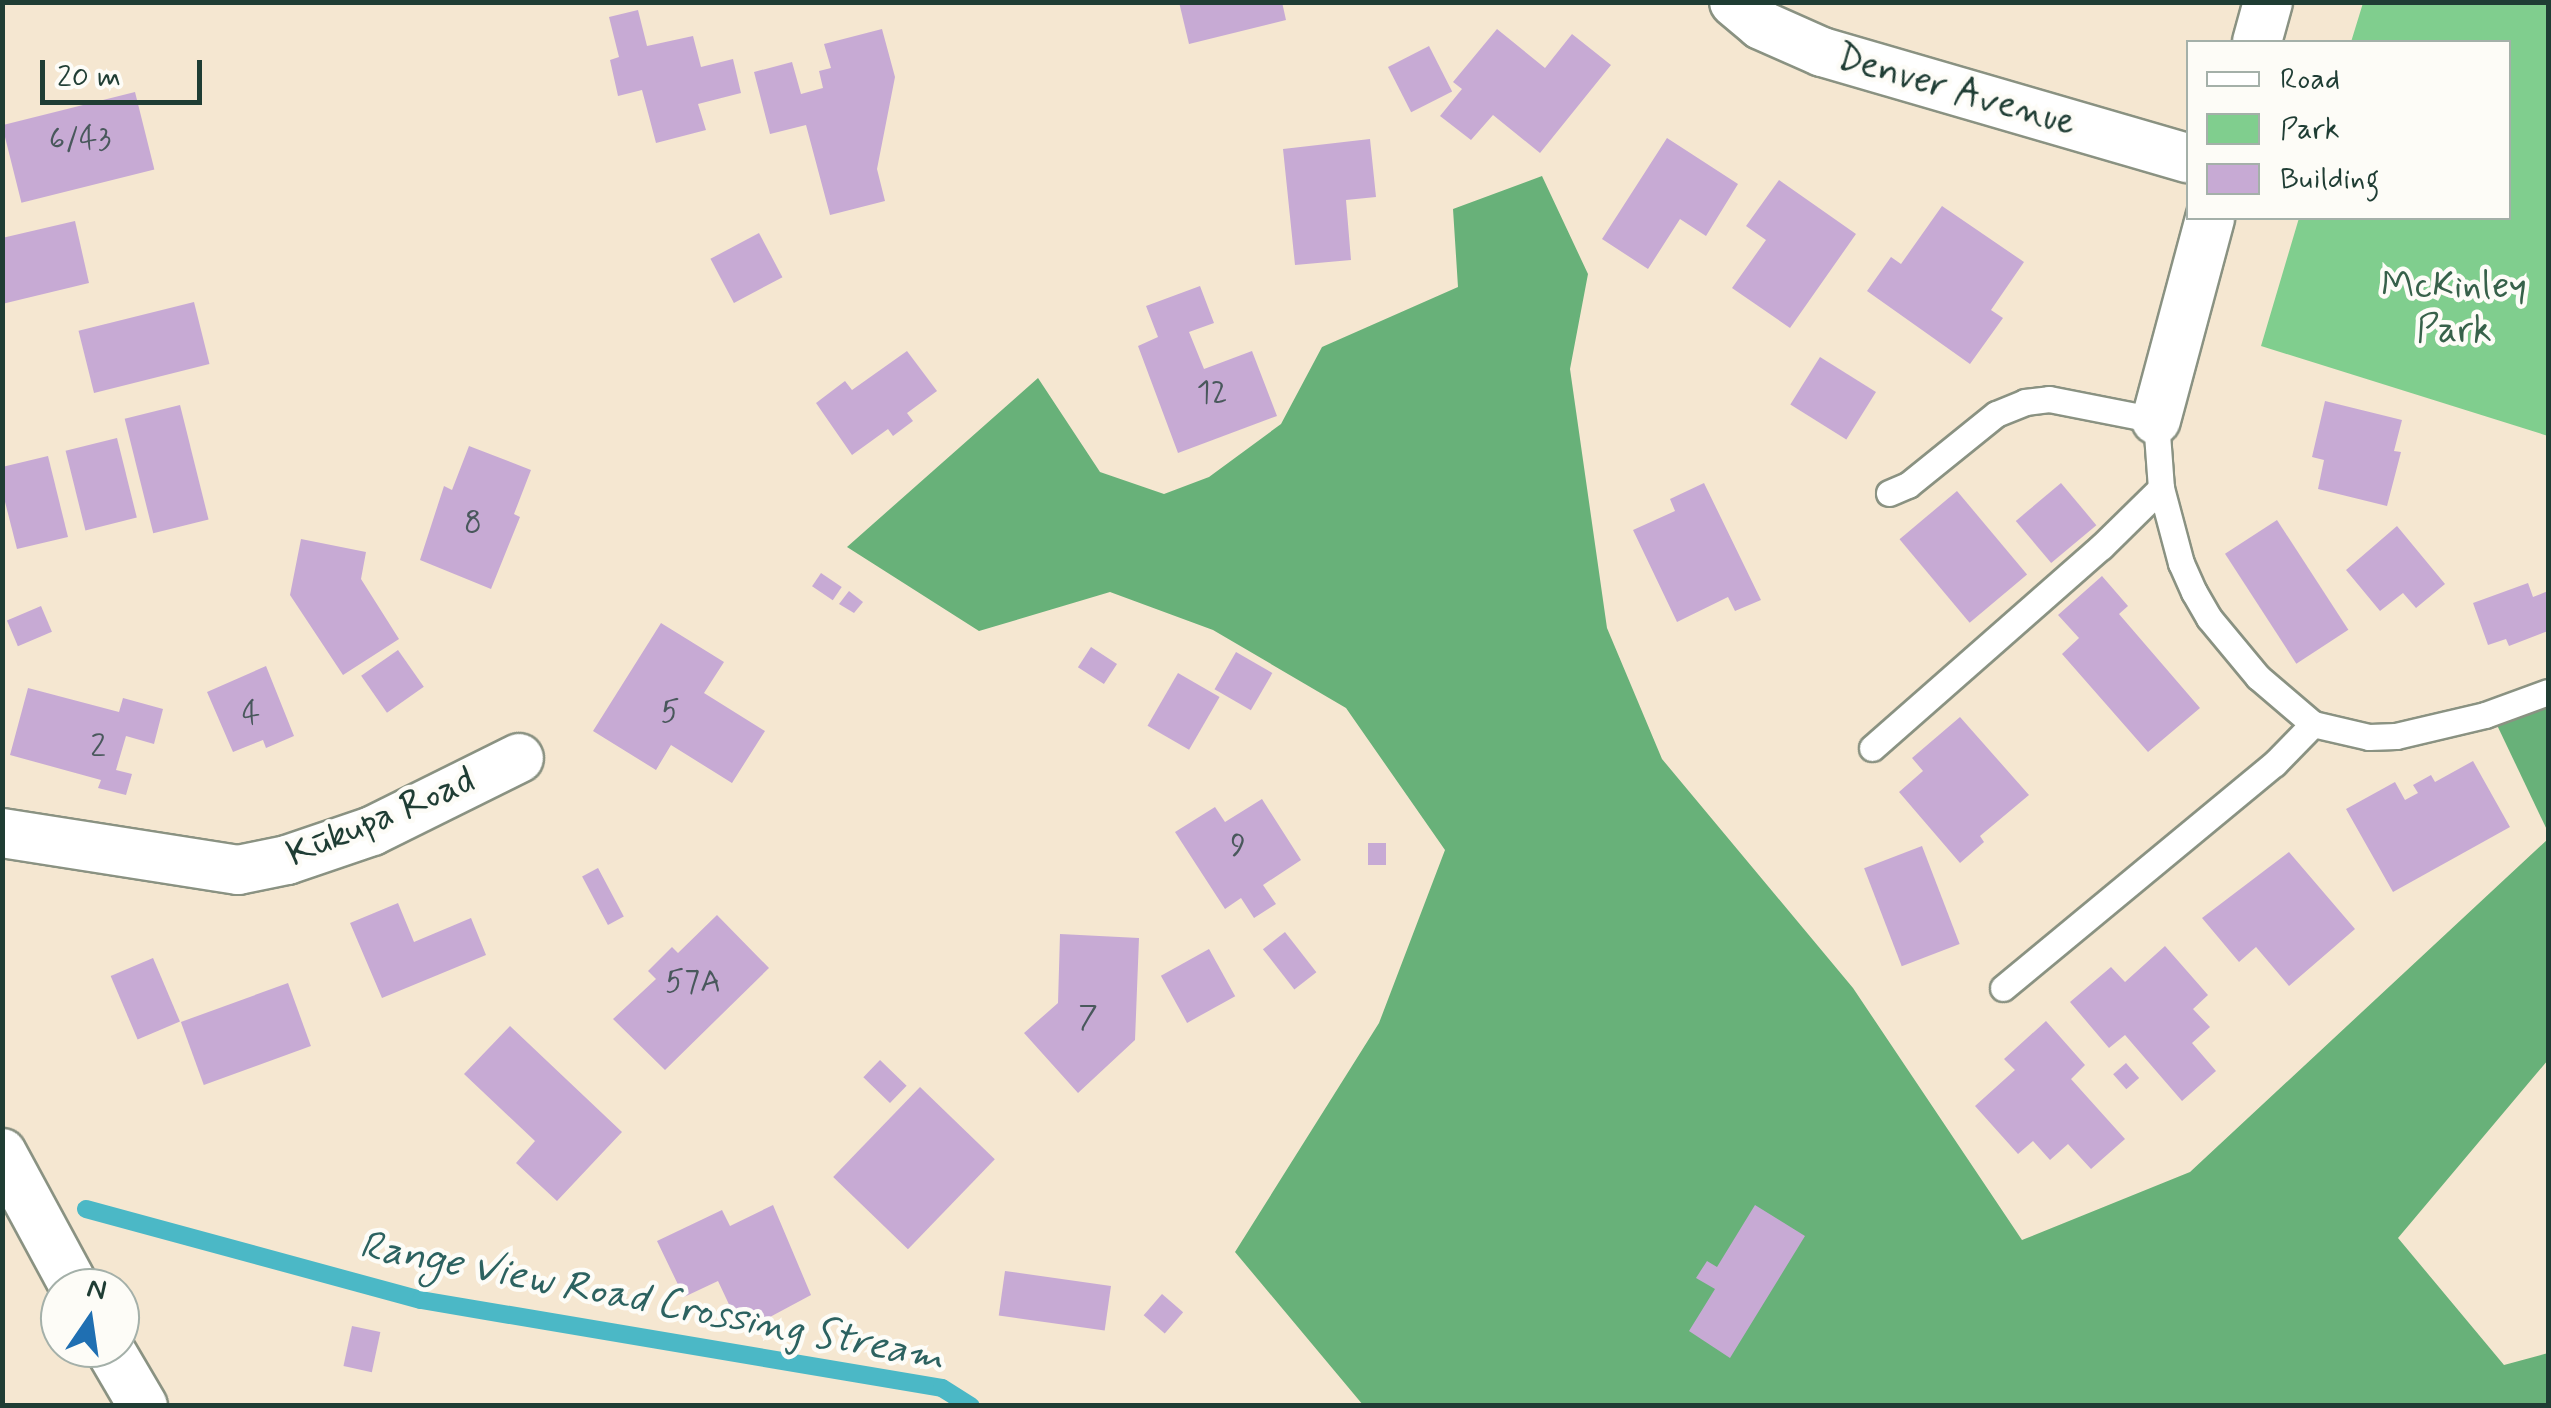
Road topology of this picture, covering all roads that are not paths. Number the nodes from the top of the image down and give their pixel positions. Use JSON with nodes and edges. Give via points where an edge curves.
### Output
{"nodes":[{"id":1,"x":1734,"y":2,"type":"edge"},
{"id":2,"x":2268,"y":2,"type":"edge"},
{"id":3,"x":2258,"y":40,"type":"edge"},
{"id":4,"x":2186,"y":157,"type":"edge"},
{"id":5,"x":2209,"y":220,"type":"edge"},
{"id":6,"x":2156,"y":420,"type":"junction"},
{"id":7,"x":2161,"y":488,"type":"junction"},
{"id":8,"x":1888,"y":493,"type":"dead end"},
{"id":9,"x":2548,"y":692,"type":"edge"},
{"id":10,"x":2313,"y":724,"type":"junction"},
{"id":11,"x":1872,"y":748,"type":"dead end"},
{"id":12,"x":519,"y":758,"type":"dead end"},
{"id":13,"x":2,"y":833,"type":"edge"},
{"id":14,"x":2002,"y":988,"type":"dead end"},
{"id":15,"x":2,"y":1154,"type":"edge"},
{"id":16,"x":64,"y":1268,"type":"edge"},
{"id":17,"x":120,"y":1368,"type":"edge"},
{"id":18,"x":142,"y":1406,"type":"edge"}],
"edges":[{"from":1,"to":4,"type":"street","name":"Denver Avenue","via":[[1761,25],[1822,52]]},
{"from":2,"to":3,"type":"street"},
{"from":5,"to":6,"type":"street"},
{"from":6,"to":7,"type":"lane"},
{"from":6,"to":8,"type":"lane","via":[[2049,399],[2025,402],[1996,414]]},
{"from":7,"to":10,"type":"lane","via":[[2181,564],[2209,618],[2258,676]]},
{"from":7,"to":11,"type":"lane"},
{"from":9,"to":10,"type":"lane","via":[[2396,736]]},
{"from":10,"to":14,"type":"lane","via":[[2286,754]]},
{"from":12,"to":13,"type":"street","name":"Kūkupa Road","via":[[372,830],[238,870]]},
{"from":15,"to":16,"type":"street"},
{"from":17,"to":18,"type":"street"}]}
